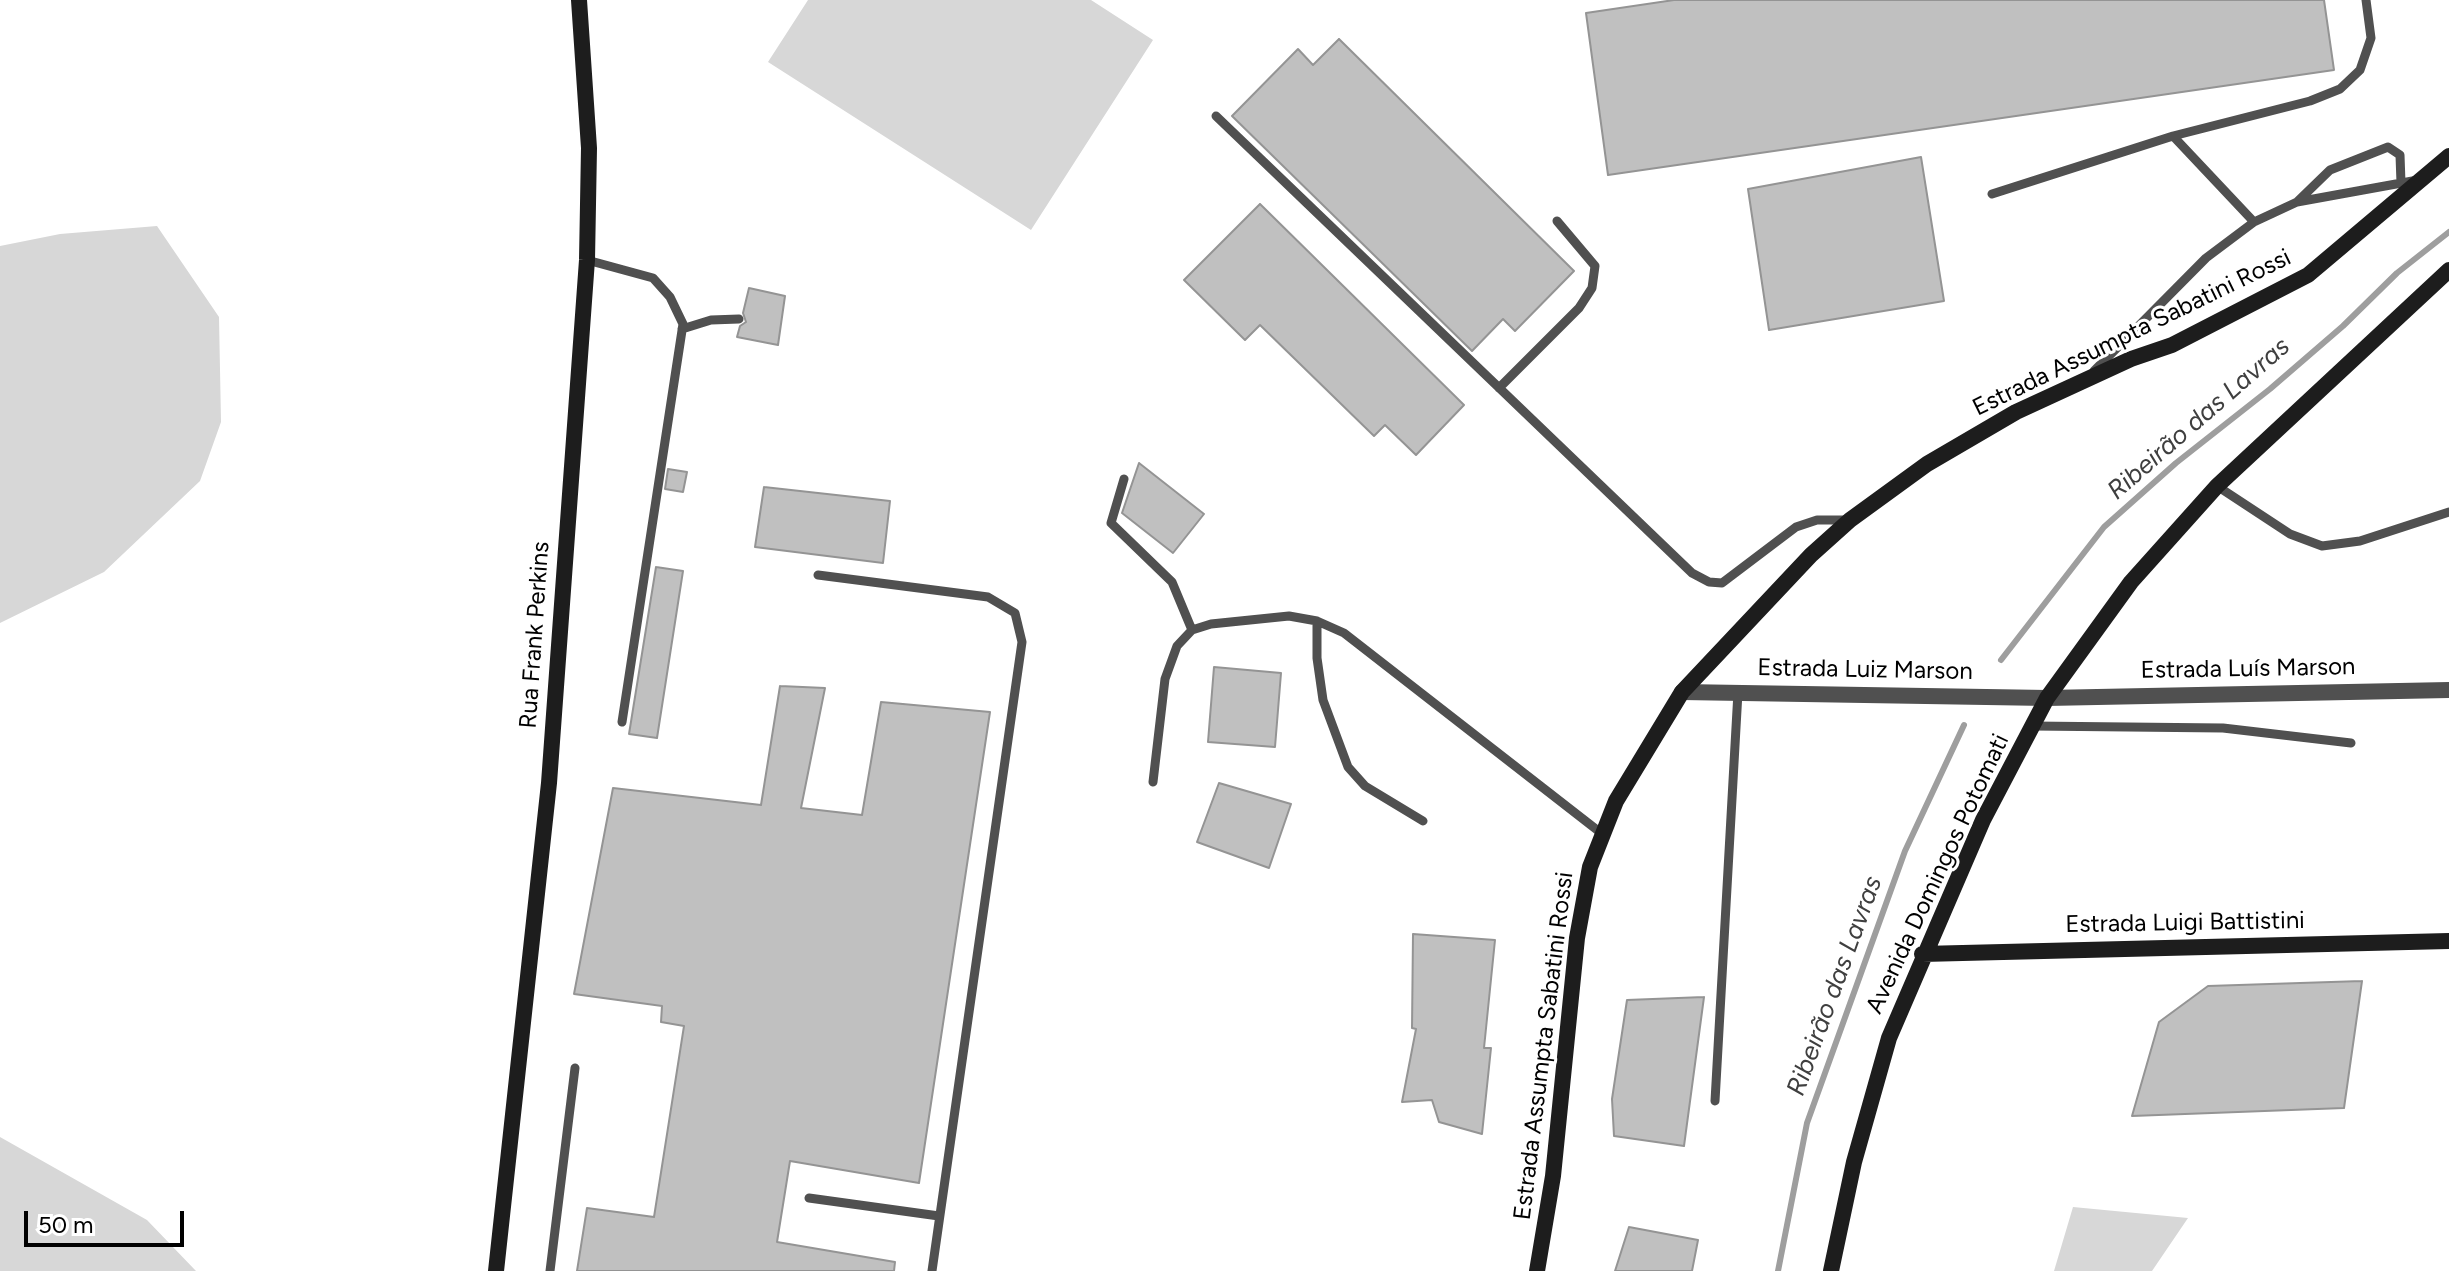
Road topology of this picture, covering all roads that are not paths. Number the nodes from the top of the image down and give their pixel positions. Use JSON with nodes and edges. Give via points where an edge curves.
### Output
{"nodes":[{"id":1,"x":579,"y":0,"type":"edge"},
{"id":2,"x":2366,"y":0,"type":"edge"},
{"id":3,"x":1216,"y":116,"type":"dead end"},
{"id":4,"x":2173,"y":136,"type":"junction"},
{"id":5,"x":2449,"y":156,"type":"edge"},
{"id":6,"x":2425,"y":179,"type":"junction"},
{"id":7,"x":2401,"y":183,"type":"junction"},
{"id":8,"x":1992,"y":194,"type":"dead end"},
{"id":9,"x":2297,"y":202,"type":"junction"},
{"id":10,"x":1557,"y":221,"type":"dead end"},
{"id":11,"x":2254,"y":222,"type":"junction"},
{"id":12,"x":587,"y":260,"type":"junction"},
{"id":13,"x":2449,"y":270,"type":"edge"},
{"id":14,"x":739,"y":319,"type":"dead end"},
{"id":15,"x":682,"y":329,"type":"junction"},
{"id":16,"x":2081,"y":385,"type":"junction"},
{"id":17,"x":1499,"y":388,"type":"junction"},
{"id":18,"x":1124,"y":479,"type":"dead end"},
{"id":19,"x":2217,"y":486,"type":"junction"},
{"id":20,"x":2449,"y":512,"type":"edge"},
{"id":21,"x":1850,"y":520,"type":"junction"},
{"id":22,"x":818,"y":575,"type":"dead end"},
{"id":23,"x":1317,"y":621,"type":"junction"},
{"id":24,"x":1192,"y":630,"type":"junction"},
{"id":25,"x":2449,"y":690,"type":"edge"},
{"id":26,"x":1682,"y":692,"type":"junction"},
{"id":27,"x":1738,"y":692,"type":"junction"},
{"id":28,"x":2047,"y":698,"type":"junction"},
{"id":29,"x":622,"y":722,"type":"dead end"},
{"id":30,"x":2032,"y":726,"type":"junction"},
{"id":31,"x":2351,"y":743,"type":"dead end"},
{"id":32,"x":1153,"y":782,"type":"dead end"},
{"id":33,"x":1423,"y":821,"type":"dead end"},
{"id":34,"x":1601,"y":833,"type":"junction"},
{"id":35,"x":2449,"y":941,"type":"edge"},
{"id":36,"x":1922,"y":954,"type":"junction"},
{"id":37,"x":575,"y":1068,"type":"dead end"},
{"id":38,"x":1715,"y":1101,"type":"dead end"},
{"id":39,"x":809,"y":1198,"type":"dead end"},
{"id":40,"x":939,"y":1216,"type":"junction"},
{"id":41,"x":496,"y":1271,"type":"edge"},
{"id":42,"x":550,"y":1271,"type":"edge"},
{"id":43,"x":932,"y":1271,"type":"edge"},
{"id":44,"x":1537,"y":1271,"type":"edge"},
{"id":45,"x":1831,"y":1271,"type":"edge"}],
"edges":[{"from":1,"to":12,"type":"street","name":"Rua Frank Perkins","via":[[589,148]]},
{"from":2,"to":4,"type":"lane","via":[[2371,38],[2360,70],[2340,89]]},
{"from":3,"to":17,"type":"lane"},
{"from":4,"to":8,"type":"lane"},
{"from":4,"to":11,"type":"lane"},
{"from":5,"to":6,"type":"street","name":"Estrada Assumpta Sabatini Rossi"},
{"from":6,"to":7,"type":"lane"},
{"from":6,"to":16,"type":"street","name":"Estrada Assumpta Sabatini Rossi","via":[[2308,275]]},
{"from":7,"to":9,"type":"lane"},
{"from":7,"to":9,"type":"lane","via":[[2400,155],[2388,147],[2330,170]]},
{"from":9,"to":11,"type":"lane"},
{"from":10,"to":17,"type":"lane","via":[[1595,266],[1592,288],[1579,308]]},
{"from":11,"to":16,"type":"lane","via":[[2197,267]]},
{"from":12,"to":15,"type":"lane","via":[[653,278],[670,297]]},
{"from":12,"to":41,"type":"street","name":"Rua Frank Perkins","via":[[549,783]]},
{"from":13,"to":19,"type":"street","name":"Avenida Domingos Potomati"},
{"from":14,"to":15,"type":"lane"},
{"from":15,"to":29,"type":"lane"},
{"from":16,"to":21,"type":"street","name":"Estrada Assumpta Sabatini Rossi","via":[[2016,412],[1927,464]]},
{"from":17,"to":21,"type":"lane","via":[[1692,573],[1709,582],[1722,583],[1796,527],[1817,520]]},
{"from":18,"to":24,"type":"lane","via":[[1111,523],[1172,582]]},
{"from":19,"to":20,"type":"lane","via":[[2290,534],[2322,546],[2360,541]]},
{"from":19,"to":28,"type":"street","name":"Avenida Domingos Potomati","via":[[2131,582]]},
{"from":21,"to":26,"type":"street","name":"Estrada Assumpta Sabatini Rossi"},
{"from":22,"to":40,"type":"lane","via":[[988,597],[1015,613],[1022,642]]},
{"from":23,"to":24,"type":"lane","via":[[1250,617]]},
{"from":23,"to":33,"type":"lane","via":[[1323,700],[1348,767],[1365,786]]},
{"from":23,"to":34,"type":"lane","via":[[1344,633]]},
{"from":24,"to":32,"type":"lane","via":[[1177,646],[1165,679]]},
{"from":25,"to":28,"type":"street","name":"Estrada Luís Marson"},
{"from":26,"to":27,"type":"street","name":"Estrada Luiz Marson"},
{"from":26,"to":34,"type":"street","name":"Estrada Assumpta Sabatini Rossi"},
{"from":27,"to":28,"type":"street","name":"Estrada Luiz Marson"},
{"from":27,"to":38,"type":"lane"},
{"from":28,"to":30,"type":"street","name":"Avenida Domingos Potomati"},
{"from":30,"to":31,"type":"lane","via":[[2223,728]]},
{"from":30,"to":36,"type":"street","name":"Avenida Domingos Potomati"},
{"from":34,"to":44,"type":"street","name":"Estrada Assumpta Sabatini Rossi","via":[[1577,938],[1553,1176]]},
{"from":35,"to":36,"type":"street","name":"Estrada Luigi Battistini"},
{"from":36,"to":45,"type":"street","name":"Avenida Domingos Potomati","via":[[1885,1051]]},
{"from":37,"to":42,"type":"lane"},
{"from":39,"to":40,"type":"lane"},
{"from":40,"to":43,"type":"lane"}]}
